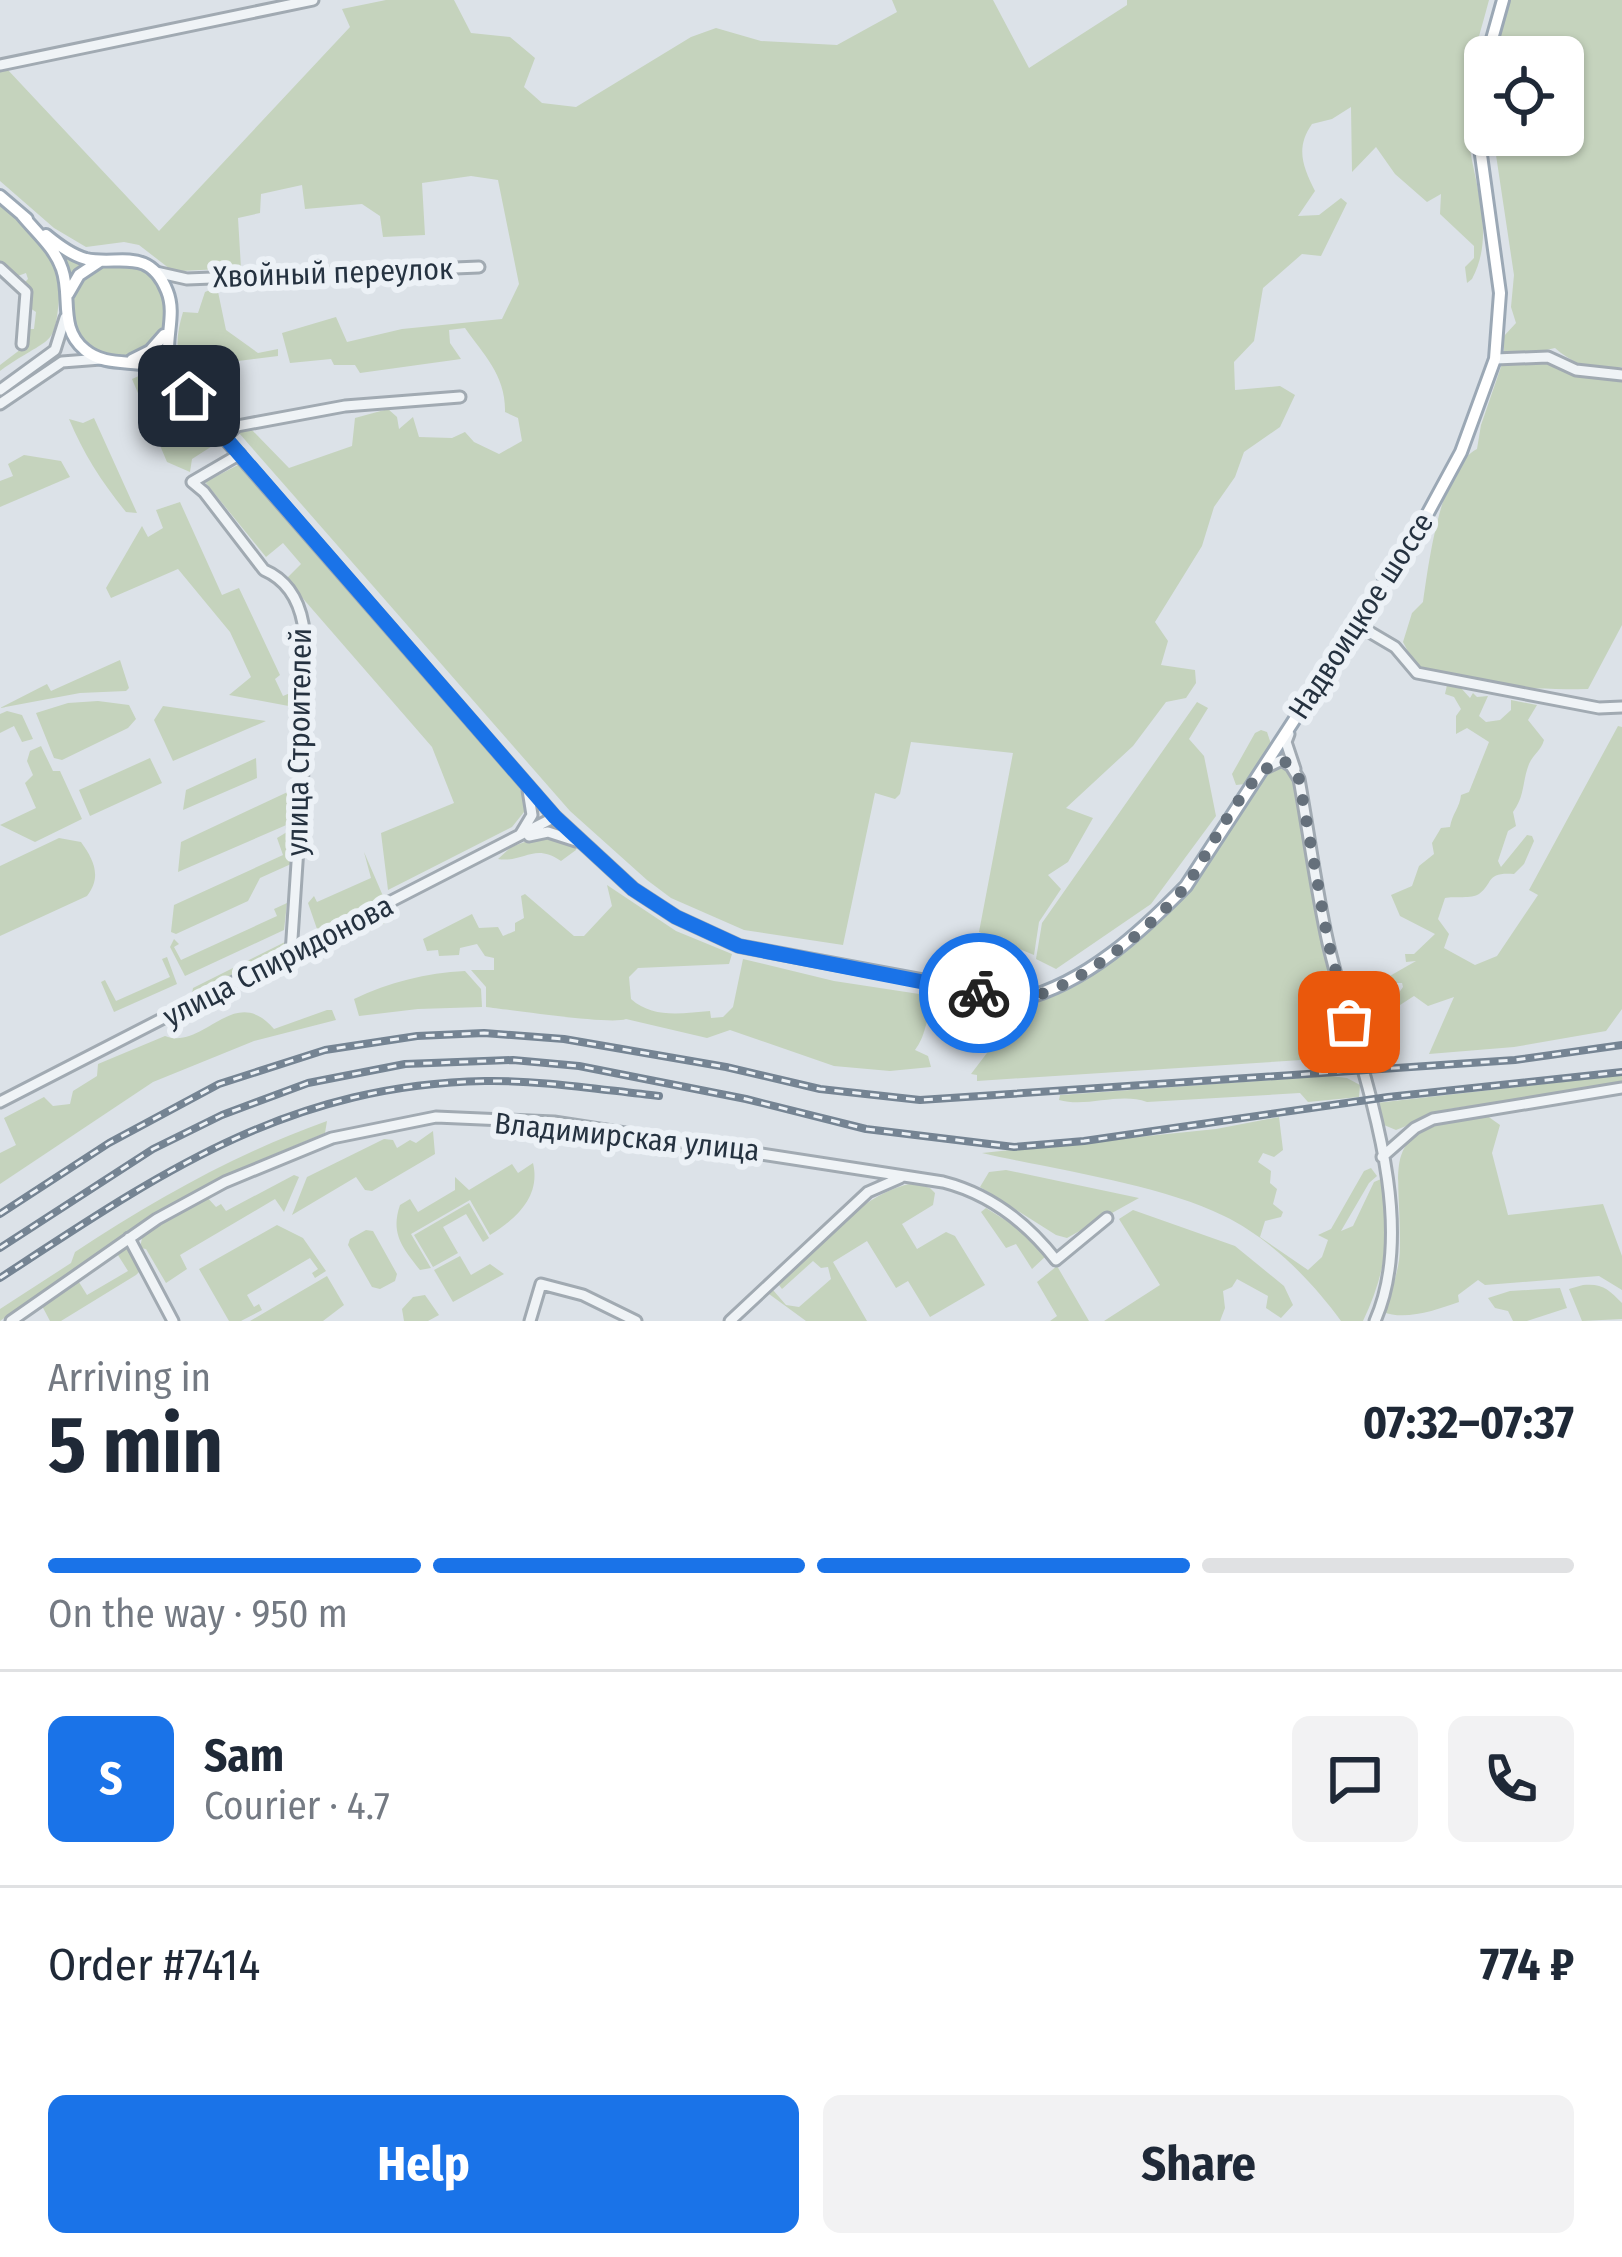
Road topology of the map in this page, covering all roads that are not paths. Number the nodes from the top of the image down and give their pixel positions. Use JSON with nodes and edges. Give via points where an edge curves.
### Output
{"nodes":[{"id":1,"x":313,"y":0,"type":"edge"},
{"id":2,"x":1503,"y":0,"type":"edge"},
{"id":3,"x":1493,"y":36,"type":"edge"},
{"id":4,"x":0,"y":65,"type":"edge"},
{"id":5,"x":1481,"y":156,"type":"edge"},
{"id":6,"x":0,"y":196,"type":"edge"},
{"id":7,"x":22,"y":215,"type":"junction"},
{"id":8,"x":105,"y":259,"type":"junction"},
{"id":9,"x":479,"y":267,"type":"dead end"},
{"id":10,"x":0,"y":268,"type":"edge"},
{"id":11,"x":153,"y":271,"type":"junction"},
{"id":12,"x":187,"y":279,"type":"junction"},
{"id":13,"x":66,"y":304,"type":"junction"},
{"id":14,"x":170,"y":308,"type":"junction"},
{"id":15,"x":168,"y":327,"type":"junction"},
{"id":16,"x":22,"y":344,"type":"dead end"},
{"id":17,"x":102,"y":359,"type":"junction"},
{"id":18,"x":1496,"y":359,"type":"junction"},
{"id":19,"x":121,"y":362,"type":"junction"},
{"id":20,"x":1622,"y":375,"type":"edge"},
{"id":21,"x":0,"y":390,"type":"edge"},
{"id":22,"x":189,"y":396,"type":"junction"},
{"id":23,"x":460,"y":397,"type":"dead end"},
{"id":24,"x":0,"y":404,"type":"edge"},
{"id":25,"x":225,"y":437,"type":"junction"},
{"id":26,"x":240,"y":454,"type":"junction"},
{"id":27,"x":1356,"y":625,"type":"junction"},
{"id":28,"x":1622,"y":707,"type":"edge"},
{"id":29,"x":1297,"y":716,"type":"junction"},
{"id":30,"x":1261,"y":772,"type":"junction"},
{"id":31,"x":519,"y":776,"type":"junction"},
{"id":32,"x":1299,"y":779,"type":"junction"},
{"id":33,"x":555,"y":817,"type":"junction"},
{"id":34,"x":576,"y":841,"type":"junction"},
{"id":35,"x":512,"y":842,"type":"junction"},
{"id":36,"x":291,"y":954,"type":"junction"},
{"id":37,"x":1622,"y":1088,"type":"edge"},
{"id":38,"x":0,"y":1102,"type":"edge"},
{"id":39,"x":1382,"y":1157,"type":"junction"},
{"id":40,"x":862,"y":1169,"type":"junction"},
{"id":41,"x":900,"y":1178,"type":"junction"},
{"id":42,"x":868,"y":1192,"type":"junction"},
{"id":43,"x":1107,"y":1218,"type":"dead end"},
{"id":44,"x":129,"y":1238,"type":"junction"},
{"id":45,"x":11,"y":1321,"type":"edge"},
{"id":46,"x":173,"y":1321,"type":"edge"},
{"id":47,"x":530,"y":1321,"type":"edge"},
{"id":48,"x":635,"y":1321,"type":"edge"},
{"id":49,"x":730,"y":1321,"type":"edge"},
{"id":50,"x":1376,"y":1321,"type":"edge"}],
"edges":[{"from":1,"to":4,"type":"street"},
{"from":2,"to":3,"type":"main road","name":"Надвоицкое шоссе"},
{"from":5,"to":18,"type":"main road","name":"Надвоицкое шоссе","via":[[1500,293]]},
{"from":6,"to":7,"type":"main road"},
{"from":7,"to":8,"type":"main road","via":[[64,249]]},
{"from":7,"to":13,"type":"main road","via":[[61,266]]},
{"from":8,"to":11,"type":"main road"},
{"from":8,"to":13,"type":"main road","via":[[79,275]]},
{"from":9,"to":12,"type":"street","name":"Хвойный переулок"},
{"from":10,"to":16,"type":"street","via":[[26,292]]},
{"from":11,"to":12,"type":"street","name":"Хвойный переулок"},
{"from":11,"to":14,"type":"main road"},
{"from":12,"to":14,"type":"street","name":"Хвойный переулок"},
{"from":13,"to":17,"type":"main road","via":[[73,336]]},
{"from":13,"to":21,"type":"street","via":[[55,350]]},
{"from":14,"to":15,"type":"main road"},
{"from":15,"to":19,"type":"main road","via":[[150,351]]},
{"from":15,"to":22,"type":"main road","via":[[169,364]]},
{"from":17,"to":19,"type":"main road"},
{"from":17,"to":24,"type":"street","via":[[62,362]]},
{"from":18,"to":20,"type":"street","via":[[1548,357],[1576,370]]},
{"from":18,"to":27,"type":"main road","name":"Надвоицкое шоссе","via":[[1461,452]]},
{"from":19,"to":22,"type":"main road","via":[[161,368]]},
{"from":22,"to":25,"type":"main road","name":"Надвоицкое шоссе"},
{"from":23,"to":25,"type":"street","via":[[345,406],[237,426]]},
{"from":25,"to":26,"type":"main road","name":"Надвоицкое шоссе"},
{"from":26,"to":31,"type":"main road","name":"Надвоицкое шоссе"},
{"from":26,"to":36,"type":"street","name":"улица Строителей","via":[[192,482],[276,575],[306,625]]},
{"from":27,"to":28,"type":"street","via":[[1427,676]]},
{"from":27,"to":29,"type":"main road","name":"Надвоицкое шоссе"},
{"from":29,"to":30,"type":"main road","name":"Надвоицкое шоссе"},
{"from":29,"to":32,"type":"street","via":[[1286,742]]},
{"from":30,"to":32,"type":"street","via":[[1282,760]]},
{"from":30,"to":34,"type":"main road","name":"Надвоицкое шоссе","via":[[1186,886],[1149,924],[1091,967],[1022,998],[739,946],[676,917]]},
{"from":31,"to":33,"type":"main road","name":"Надвоицкое шоссе"},
{"from":31,"to":35,"type":"street","via":[[532,814]]},
{"from":32,"to":39,"type":"street","via":[[1328,941]]},
{"from":33,"to":34,"type":"main road","name":"Надвоицкое шоссе"},
{"from":33,"to":35,"type":"street","name":"улица Спиридонова"},
{"from":34,"to":35,"type":"street","via":[[548,832]]},
{"from":35,"to":36,"type":"street","name":"улица Спиридонова"},
{"from":36,"to":38,"type":"street","name":"улица Спиридонова"},
{"from":37,"to":39,"type":"street","via":[[1433,1119]]},
{"from":39,"to":50,"type":"street","via":[[1395,1225],[1392,1274]]},
{"from":40,"to":41,"type":"street","name":"Владимирская улица"},
{"from":40,"to":42,"type":"street"},
{"from":40,"to":44,"type":"street","name":"Владимирская улица","via":[[554,1122],[436,1117],[332,1138],[194,1198]]},
{"from":41,"to":42,"type":"street"},
{"from":41,"to":43,"type":"street","name":"Владимирская улица","via":[[943,1182],[984,1198],[1056,1260]]},
{"from":42,"to":49,"type":"street"},
{"from":44,"to":45,"type":"street","name":"Владимирская улица"},
{"from":44,"to":46,"type":"street"},
{"from":47,"to":48,"type":"street","via":[[541,1284]]}]}
